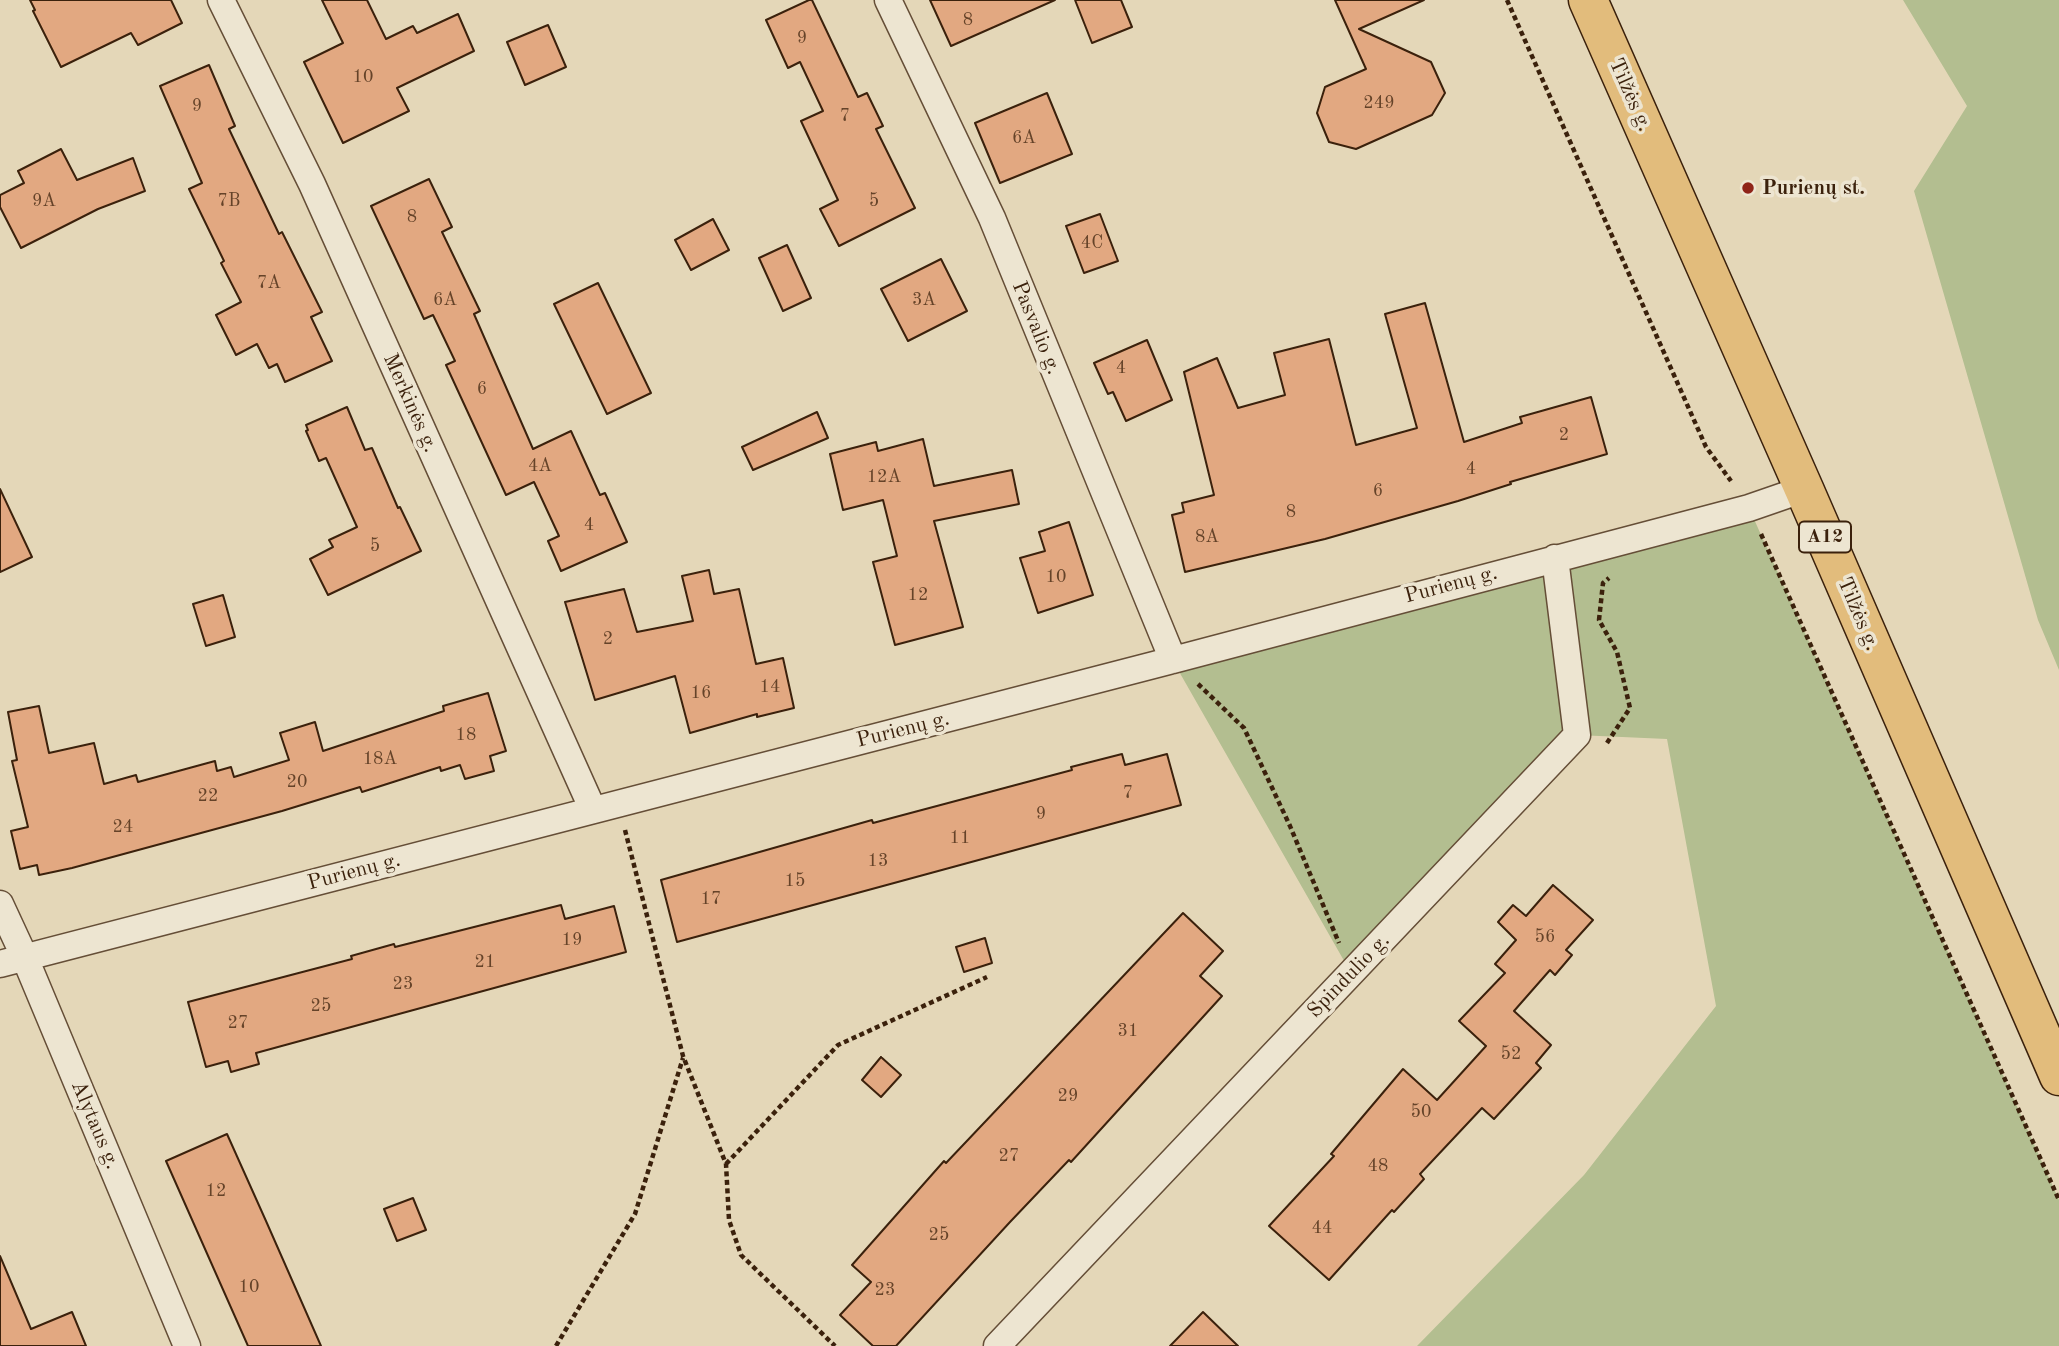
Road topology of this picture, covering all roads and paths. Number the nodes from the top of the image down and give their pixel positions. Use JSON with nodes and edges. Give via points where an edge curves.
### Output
{"nodes":[{"id":1,"x":221,"y":0,"type":"edge"},
{"id":2,"x":888,"y":0,"type":"edge"},
{"id":3,"x":1507,"y":0,"type":"edge"},
{"id":4,"x":1587,"y":0,"type":"edge"},
{"id":5,"x":1804,"y":489,"type":"junction"},
{"id":6,"x":1749,"y":508,"type":"junction"},
{"id":7,"x":1555,"y":558,"type":"junction"},
{"id":8,"x":1173,"y":660,"type":"junction"},
{"id":9,"x":605,"y":806,"type":"junction"},
{"id":10,"x":0,"y":904,"type":"edge"},
{"id":11,"x":12,"y":961,"type":"edge"},
{"id":12,"x":1351,"y":973,"type":"junction"},
{"id":13,"x":987,"y":977,"type":"dead end"},
{"id":14,"x":683,"y":1056,"type":"junction"},
{"id":15,"x":2059,"y":1076,"type":"edge"},
{"id":16,"x":726,"y":1164,"type":"junction"},
{"id":17,"x":2059,"y":1200,"type":"edge"},
{"id":18,"x":187,"y":1346,"type":"edge"},
{"id":19,"x":556,"y":1346,"type":"edge"},
{"id":20,"x":835,"y":1346,"type":"edge"},
{"id":21,"x":997,"y":1346,"type":"edge"}],
"edges":[{"from":1,"to":9,"type":"street","name":"Merkinės g."},
{"from":2,"to":8,"type":"street","name":"Pasvalio g.","via":[[992,218]]},
{"from":3,"to":6,"type":"path","via":[[1706,447]]},
{"from":4,"to":5,"type":"highway","name":"Tilžės g.","number":"A12"},
{"from":5,"to":6,"type":"street","name":"Purienų g."},
{"from":5,"to":15,"type":"highway","name":"Tilžės g.","number":"A12"},
{"from":6,"to":7,"type":"street","name":"Purienų g."},
{"from":6,"to":17,"type":"path"},
{"from":7,"to":8,"type":"street","name":"Purienų g."},
{"from":7,"to":12,"type":"street","name":"Spindulio g.","via":[[1577,735]]},
{"from":8,"to":9,"type":"street","name":"Purienų g."},
{"from":8,"to":12,"type":"path","via":[[1244,728]]},
{"from":9,"to":11,"type":"street","name":"Purienų g."},
{"from":9,"to":14,"type":"path"},
{"from":10,"to":11,"type":"street","name":"Alytaus g."},
{"from":11,"to":18,"type":"street","name":"Alytaus g."},
{"from":12,"to":21,"type":"street","name":"Spindulio g."},
{"from":13,"to":16,"type":"path","via":[[838,1045]]},
{"from":14,"to":16,"type":"path"},
{"from":14,"to":19,"type":"path","via":[[635,1214]]},
{"from":16,"to":20,"type":"path","via":[[729,1220],[741,1255]]}]}
